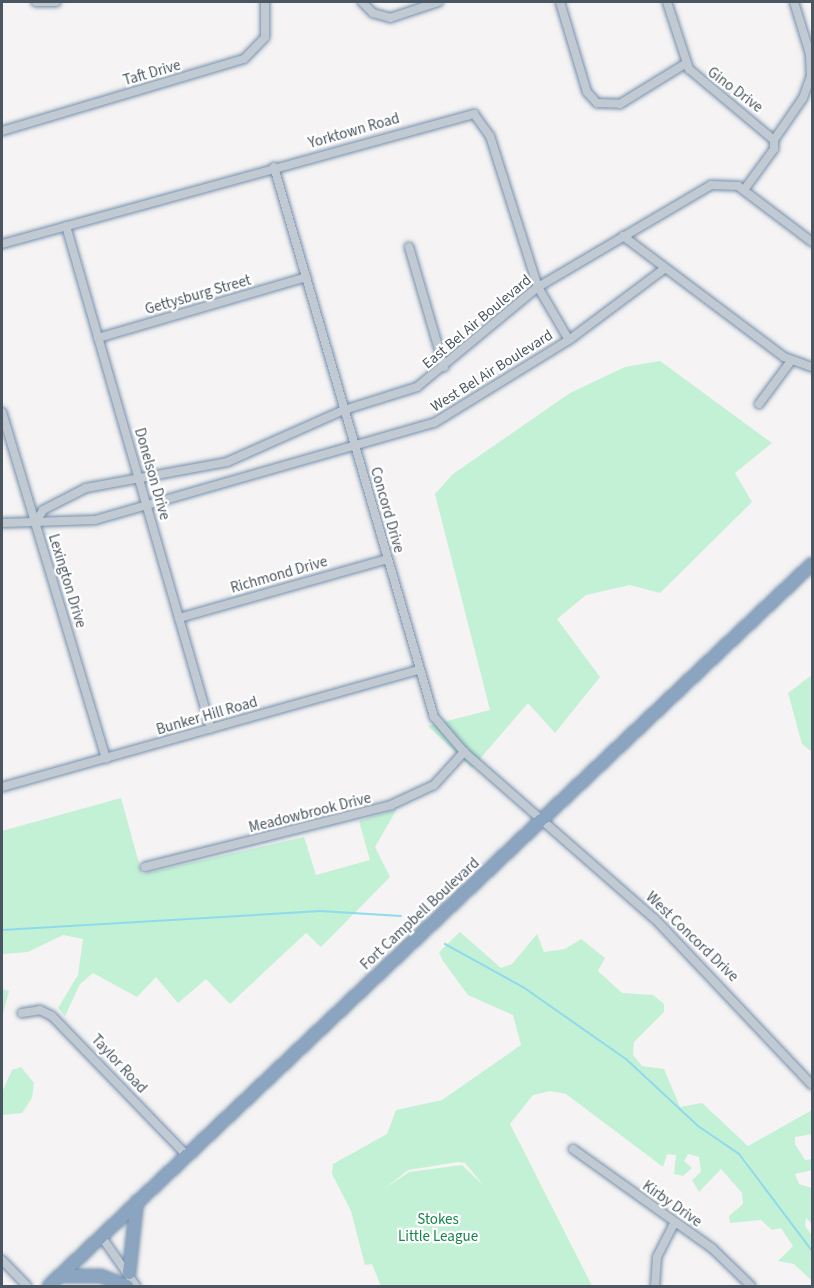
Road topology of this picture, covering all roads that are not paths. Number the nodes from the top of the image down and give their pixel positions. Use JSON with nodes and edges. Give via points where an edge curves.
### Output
{"nodes":[{"id":1,"x":36,"y":2,"type":"edge"},
{"id":2,"x":56,"y":2,"type":"edge"},
{"id":3,"x":265,"y":2,"type":"edge"},
{"id":4,"x":362,"y":2,"type":"edge"},
{"id":5,"x":438,"y":2,"type":"edge"},
{"id":6,"x":560,"y":2,"type":"edge"},
{"id":7,"x":667,"y":2,"type":"edge"},
{"id":8,"x":794,"y":2,"type":"edge"},
{"id":9,"x":686,"y":64,"type":"junction"},
{"id":10,"x":2,"y":131,"type":"edge"},
{"id":11,"x":774,"y":140,"type":"junction"},
{"id":12,"x":274,"y":167,"type":"junction"},
{"id":13,"x":744,"y":190,"type":"junction"},
{"id":14,"x":66,"y":226,"type":"junction"},
{"id":15,"x":623,"y":236,"type":"junction"},
{"id":16,"x":813,"y":242,"type":"edge"},
{"id":17,"x":2,"y":244,"type":"edge"},
{"id":18,"x":409,"y":247,"type":"dead end"},
{"id":19,"x":664,"y":268,"type":"junction"},
{"id":20,"x":306,"y":277,"type":"junction"},
{"id":21,"x":538,"y":287,"type":"junction"},
{"id":22,"x":98,"y":338,"type":"junction"},
{"id":23,"x":569,"y":340,"type":"junction"},
{"id":24,"x":791,"y":361,"type":"junction"},
{"id":25,"x":444,"y":367,"type":"junction"},
{"id":26,"x":813,"y":367,"type":"edge"},
{"id":27,"x":759,"y":404,"type":"dead end"},
{"id":28,"x":344,"y":410,"type":"junction"},
{"id":29,"x":2,"y":412,"type":"edge"},
{"id":30,"x":355,"y":448,"type":"junction"},
{"id":31,"x":139,"y":477,"type":"junction"},
{"id":32,"x":147,"y":506,"type":"junction"},
{"id":33,"x":2,"y":523,"type":"edge"},
{"id":34,"x":35,"y":523,"type":"junction"},
{"id":35,"x":387,"y":559,"type":"junction"},
{"id":36,"x":813,"y":564,"type":"edge"},
{"id":37,"x":179,"y":618,"type":"junction"},
{"id":38,"x":419,"y":670,"type":"junction"},
{"id":39,"x":211,"y":729,"type":"junction"},
{"id":40,"x":464,"y":752,"type":"junction"},
{"id":41,"x":106,"y":759,"type":"junction"},
{"id":42,"x":2,"y":787,"type":"edge"},
{"id":43,"x":543,"y":818,"type":"junction"},
{"id":44,"x":145,"y":867,"type":"dead end"},
{"id":45,"x":22,"y":1013,"type":"dead end"},
{"id":46,"x":813,"y":1085,"type":"edge"},
{"id":47,"x":573,"y":1149,"type":"dead end"},
{"id":48,"x":186,"y":1155,"type":"junction"},
{"id":49,"x":137,"y":1201,"type":"junction"},
{"id":50,"x":674,"y":1222,"type":"junction"},
{"id":51,"x":101,"y":1236,"type":"junction"},
{"id":52,"x":2,"y":1260,"type":"edge"},
{"id":53,"x":129,"y":1273,"type":"junction"},
{"id":54,"x":59,"y":1276,"type":"junction"},
{"id":55,"x":27,"y":1287,"type":"edge"},
{"id":56,"x":48,"y":1287,"type":"edge"},
{"id":57,"x":127,"y":1287,"type":"edge"},
{"id":58,"x":136,"y":1287,"type":"edge"},
{"id":59,"x":655,"y":1287,"type":"edge"},
{"id":60,"x":751,"y":1287,"type":"edge"}],
"edges":[{"from":1,"to":2,"type":"street"},
{"from":3,"to":10,"type":"street","name":"Taft Drive","via":[[265,37],[244,59]]},
{"from":4,"to":5,"type":"street","via":[[373,14],[390,18]]},
{"from":6,"to":9,"type":"street","via":[[587,92],[597,103],[620,104]]},
{"from":7,"to":9,"type":"street"},
{"from":8,"to":11,"type":"street","via":[[810,54],[811,76],[803,98]]},
{"from":9,"to":11,"type":"street","name":"Gino Drive"},
{"from":11,"to":13,"type":"street","via":[[774,149]]},
{"from":12,"to":14,"type":"street","name":"Yorktown Road"},
{"from":12,"to":20,"type":"street","name":"Concord Drive"},
{"from":12,"to":21,"type":"street","name":"Yorktown Road","via":[[463,115],[479,116],[490,136]]},
{"from":13,"to":15,"type":"street","name":"East Bel Air Boulevard","via":[[724,182],[711,185]]},
{"from":13,"to":16,"type":"street","name":"East Bel Air Boulevard"},
{"from":14,"to":17,"type":"street","name":"Yorktown Road"},
{"from":14,"to":22,"type":"street","name":"Donelson Drive"},
{"from":15,"to":19,"type":"street"},
{"from":15,"to":21,"type":"street","name":"East Bel Air Boulevard"},
{"from":18,"to":25,"type":"street"},
{"from":19,"to":23,"type":"street","name":"West Bel Air Boulevard"},
{"from":19,"to":24,"type":"street"},
{"from":20,"to":22,"type":"street","name":"Gettysburg Street"},
{"from":20,"to":28,"type":"street","name":"Concord Drive"},
{"from":21,"to":23,"type":"street","name":"Yorktown Road"},
{"from":21,"to":25,"type":"street","name":"East Bel Air Boulevard"},
{"from":22,"to":31,"type":"street","name":"Donelson Drive"},
{"from":23,"to":30,"type":"street","name":"West Bel Air Boulevard","via":[[447,417]]},
{"from":24,"to":26,"type":"street"},
{"from":24,"to":27,"type":"street"},
{"from":25,"to":28,"type":"street","name":"East Bel Air Boulevard","via":[[417,387]]},
{"from":28,"to":30,"type":"street","name":"Concord Drive"},
{"from":28,"to":31,"type":"street","name":"East Bel Air Boulevard","via":[[227,462]]},
{"from":29,"to":34,"type":"street","name":"Lexington Drive"},
{"from":30,"to":32,"type":"street","name":"West Bel Air Boulevard"},
{"from":30,"to":35,"type":"street","name":"Concord Drive"},
{"from":31,"to":32,"type":"street","name":"Donelson Drive"},
{"from":31,"to":34,"type":"street","name":"East Bel Air Boulevard","via":[[79,491],[43,510]]},
{"from":32,"to":34,"type":"street","name":"West Bel Air Boulevard","via":[[95,520]]},
{"from":32,"to":37,"type":"street","name":"Donelson Drive"},
{"from":33,"to":34,"type":"street","name":"West Bel Air Boulevard"},
{"from":34,"to":41,"type":"street","name":"Lexington Drive"},
{"from":35,"to":37,"type":"street","name":"Richmond Drive"},
{"from":35,"to":38,"type":"street","name":"Concord Drive"},
{"from":36,"to":43,"type":"highway","name":"Fort Campbell Boulevard"},
{"from":37,"to":39,"type":"street","name":"Donelson Drive"},
{"from":38,"to":39,"type":"street","name":"Bunker Hill Road"},
{"from":38,"to":40,"type":"street","name":"Concord Drive","via":[[434,717]]},
{"from":39,"to":41,"type":"street","name":"Bunker Hill Road"},
{"from":40,"to":43,"type":"street","name":"Concord Drive"},
{"from":40,"to":44,"type":"street","name":"Meadowbrook Drive","via":[[434,784],[391,805]]},
{"from":41,"to":42,"type":"street","name":"Bunker Hill Road"},
{"from":43,"to":46,"type":"street","name":"West Concord Drive","via":[[714,976]]},
{"from":43,"to":48,"type":"highway","name":"Fort Campbell Boulevard"},
{"from":45,"to":48,"type":"street","name":"Taylor Road","via":[[40,1010],[52,1016]]},
{"from":47,"to":50,"type":"street","name":"Kirby Drive"},
{"from":48,"to":49,"type":"highway","name":"Fort Campbell Boulevard"},
{"from":49,"to":51,"type":"highway","name":"Fort Campbell Boulevard"},
{"from":49,"to":53,"type":"highway"},
{"from":50,"to":59,"type":"street","via":[[657,1257]]},
{"from":50,"to":60,"type":"street","name":"Kirby Drive","via":[[713,1250]]},
{"from":51,"to":53,"type":"street"},
{"from":51,"to":54,"type":"highway","name":"Fort Campbell Boulevard"},
{"from":52,"to":55,"type":"street"},
{"from":53,"to":58,"type":"street"},
{"from":54,"to":56,"type":"highway","name":"Fort Campbell Boulevard"},
{"from":54,"to":57,"type":"highway","via":[[101,1276]]}]}
